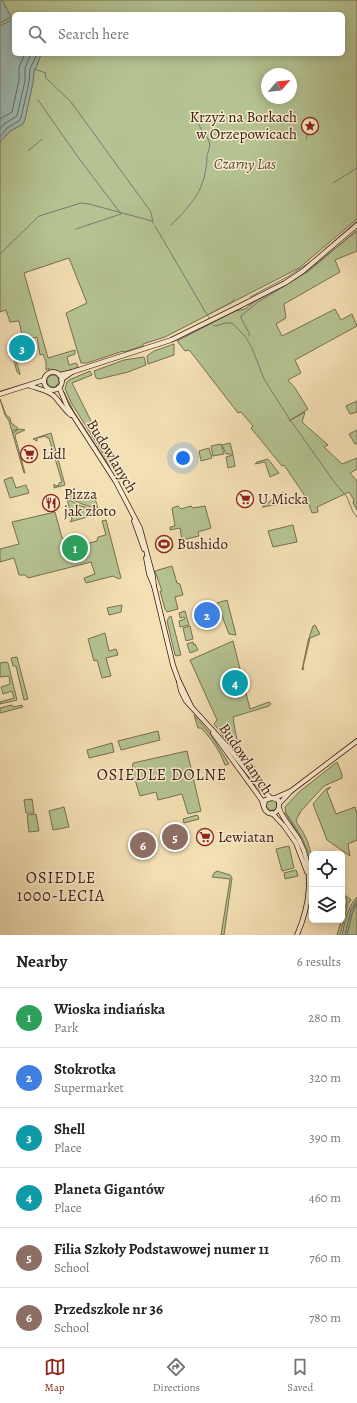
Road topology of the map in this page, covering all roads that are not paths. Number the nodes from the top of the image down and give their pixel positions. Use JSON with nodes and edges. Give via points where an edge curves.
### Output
{"nodes":[{"id":1,"x":357,"y":225,"type":"edge"},
{"id":2,"x":72,"y":372,"type":"junction"},
{"id":3,"x":59,"y":375,"type":"junction"},
{"id":4,"x":44,"y":380,"type":"junction"},
{"id":5,"x":62,"y":380,"type":"junction"},
{"id":6,"x":45,"y":385,"type":"junction"},
{"id":7,"x":28,"y":386,"type":"junction"},
{"id":8,"x":59,"y":387,"type":"junction"},
{"id":9,"x":54,"y":390,"type":"junction"},
{"id":10,"x":0,"y":394,"type":"edge"},
{"id":11,"x":67,"y":406,"type":"junction"},
{"id":12,"x":73,"y":416,"type":"junction"},
{"id":13,"x":208,"y":726,"type":"junction"},
{"id":14,"x":357,"y":741,"type":"edge"},
{"id":15,"x":291,"y":791,"type":"junction"},
{"id":16,"x":273,"y":798,"type":"junction"},
{"id":17,"x":264,"y":806,"type":"junction"},
{"id":18,"x":279,"y":806,"type":"junction"},
{"id":19,"x":272,"y":814,"type":"junction"},
{"id":20,"x":308,"y":874,"type":"junction"},
{"id":21,"x":297,"y":935,"type":"edge"}],
"edges":[{"from":1,"to":2,"type":"street","via":[[301,273],[234,309],[170,340]]},
{"from":2,"to":3,"type":"street"},
{"from":2,"to":5,"type":"street"},
{"from":3,"to":4,"type":"street","via":[[49,373]]},
{"from":3,"to":5,"type":"street"},
{"from":4,"to":6,"type":"street"},
{"from":4,"to":7,"type":"street"},
{"from":5,"to":8,"type":"street"},
{"from":6,"to":7,"type":"street"},
{"from":6,"to":9,"type":"street"},
{"from":7,"to":10,"type":"street"},
{"from":7,"to":12,"type":"street","name":"Budowlanych","via":[[51,394]]},
{"from":8,"to":9,"type":"street"},
{"from":8,"to":11,"type":"street","name":"Budowlanych"},
{"from":9,"to":11,"type":"street"},
{"from":11,"to":12,"type":"street","name":"Budowlanych"},
{"from":12,"to":13,"type":"street","name":"Budowlanych","via":[[116,482],[129,509],[143,546],[178,679],[191,706]]},
{"from":13,"to":16,"type":"street","name":"Budowlanych","via":[[262,790]]},
{"from":13,"to":17,"type":"street","name":"Budowlanych","via":[[261,798]]},
{"from":14,"to":15,"type":"street"},
{"from":15,"to":16,"type":"street"},
{"from":15,"to":18,"type":"street"},
{"from":16,"to":17,"type":"street","via":[[266,800]]},
{"from":16,"to":18,"type":"street"},
{"from":17,"to":19,"type":"street","via":[[266,811]]},
{"from":18,"to":19,"type":"street"},
{"from":18,"to":20,"type":"street","name":"Budowlanych","via":[[282,816],[296,834],[303,850]]},
{"from":19,"to":20,"type":"street","name":"Budowlanych","via":[[296,843]]},
{"from":20,"to":21,"type":"street","name":"Budowlanych","via":[[307,904]]}]}
